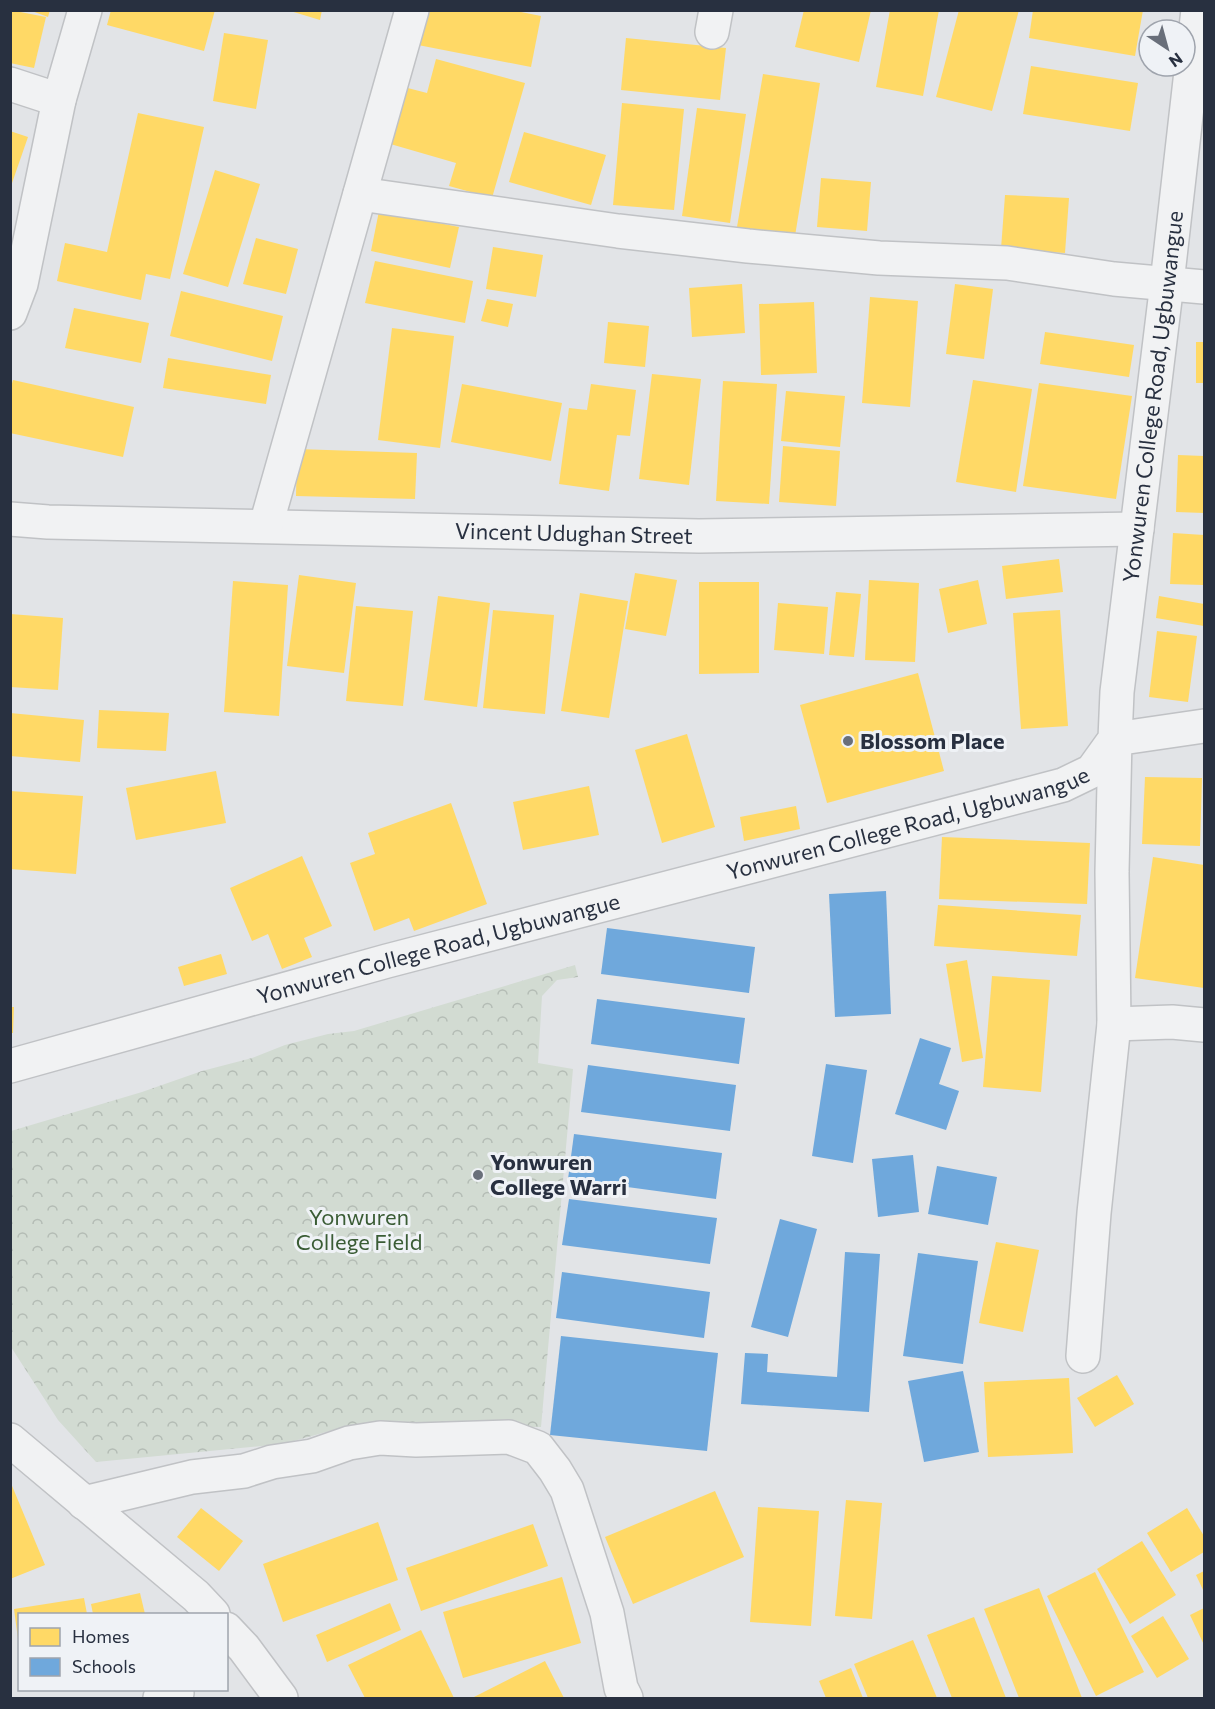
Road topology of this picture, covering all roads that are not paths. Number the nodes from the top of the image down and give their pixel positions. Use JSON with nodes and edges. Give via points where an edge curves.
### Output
{"nodes":[{"id":1,"x":85,"y":10,"type":"edge"},
{"id":2,"x":412,"y":10,"type":"edge"},
{"id":3,"x":1198,"y":10,"type":"edge"},
{"id":4,"x":10,"y":84,"type":"edge"},
{"id":5,"x":59,"y":100,"type":"junction"},
{"id":6,"x":360,"y":194,"type":"junction"},
{"id":7,"x":1167,"y":283,"type":"junction"},
{"id":8,"x":1204,"y":287,"type":"edge"},
{"id":9,"x":10,"y":313,"type":"edge"},
{"id":10,"x":10,"y":519,"type":"edge"},
{"id":11,"x":266,"y":525,"type":"junction"},
{"id":12,"x":1137,"y":529,"type":"junction"},
{"id":13,"x":1204,"y":726,"type":"edge"},
{"id":14,"x":1115,"y":739,"type":"junction"},
{"id":15,"x":1114,"y":1024,"type":"junction"},
{"id":16,"x":1204,"y":1025,"type":"edge"},
{"id":17,"x":10,"y":1066,"type":"edge"},
{"id":18,"x":1083,"y":1356,"type":"dead end"},
{"id":19,"x":10,"y":1440,"type":"edge"},
{"id":20,"x":84,"y":1503,"type":"junction"},
{"id":21,"x":212,"y":1613,"type":"edge"},
{"id":22,"x":228,"y":1631,"type":"edge"},
{"id":23,"x":281,"y":1698,"type":"edge"},
{"id":24,"x":626,"y":1698,"type":"edge"}],
"edges":[{"from":1,"to":5,"type":"street"},
{"from":2,"to":6,"type":"street"},
{"from":3,"to":7,"type":"street","name":"Yonwuren College Road, Ugbuwangue"},
{"from":4,"to":5,"type":"street"},
{"from":5,"to":9,"type":"street","via":[[21,284]]},
{"from":6,"to":7,"type":"street","via":[[748,246],[879,258],[1007,263]]},
{"from":6,"to":11,"type":"street"},
{"from":7,"to":8,"type":"street"},
{"from":7,"to":12,"type":"street","name":"Yonwuren College Road, Ugbuwangue"},
{"from":10,"to":11,"type":"street","name":"Vincent Udughan Street"},
{"from":11,"to":12,"type":"street","name":"Vincent Udughan Street","via":[[699,536]]},
{"from":12,"to":14,"type":"street","name":"Yonwuren College Road, Ugbuwangue"},
{"from":13,"to":14,"type":"street"},
{"from":14,"to":15,"type":"street"},
{"from":14,"to":17,"type":"street","name":"Yonwuren College Road, Ugbuwangue","via":[[1092,771],[1063,785],[387,961]]},
{"from":15,"to":16,"type":"street"},
{"from":15,"to":18,"type":"street"},
{"from":19,"to":20,"type":"street"},
{"from":20,"to":21,"type":"street"},
{"from":20,"to":24,"type":"street","via":[[192,1477],[244,1471],[380,1438],[509,1437],[538,1448],[567,1490],[607,1613]]},
{"from":22,"to":23,"type":"street"}]}
